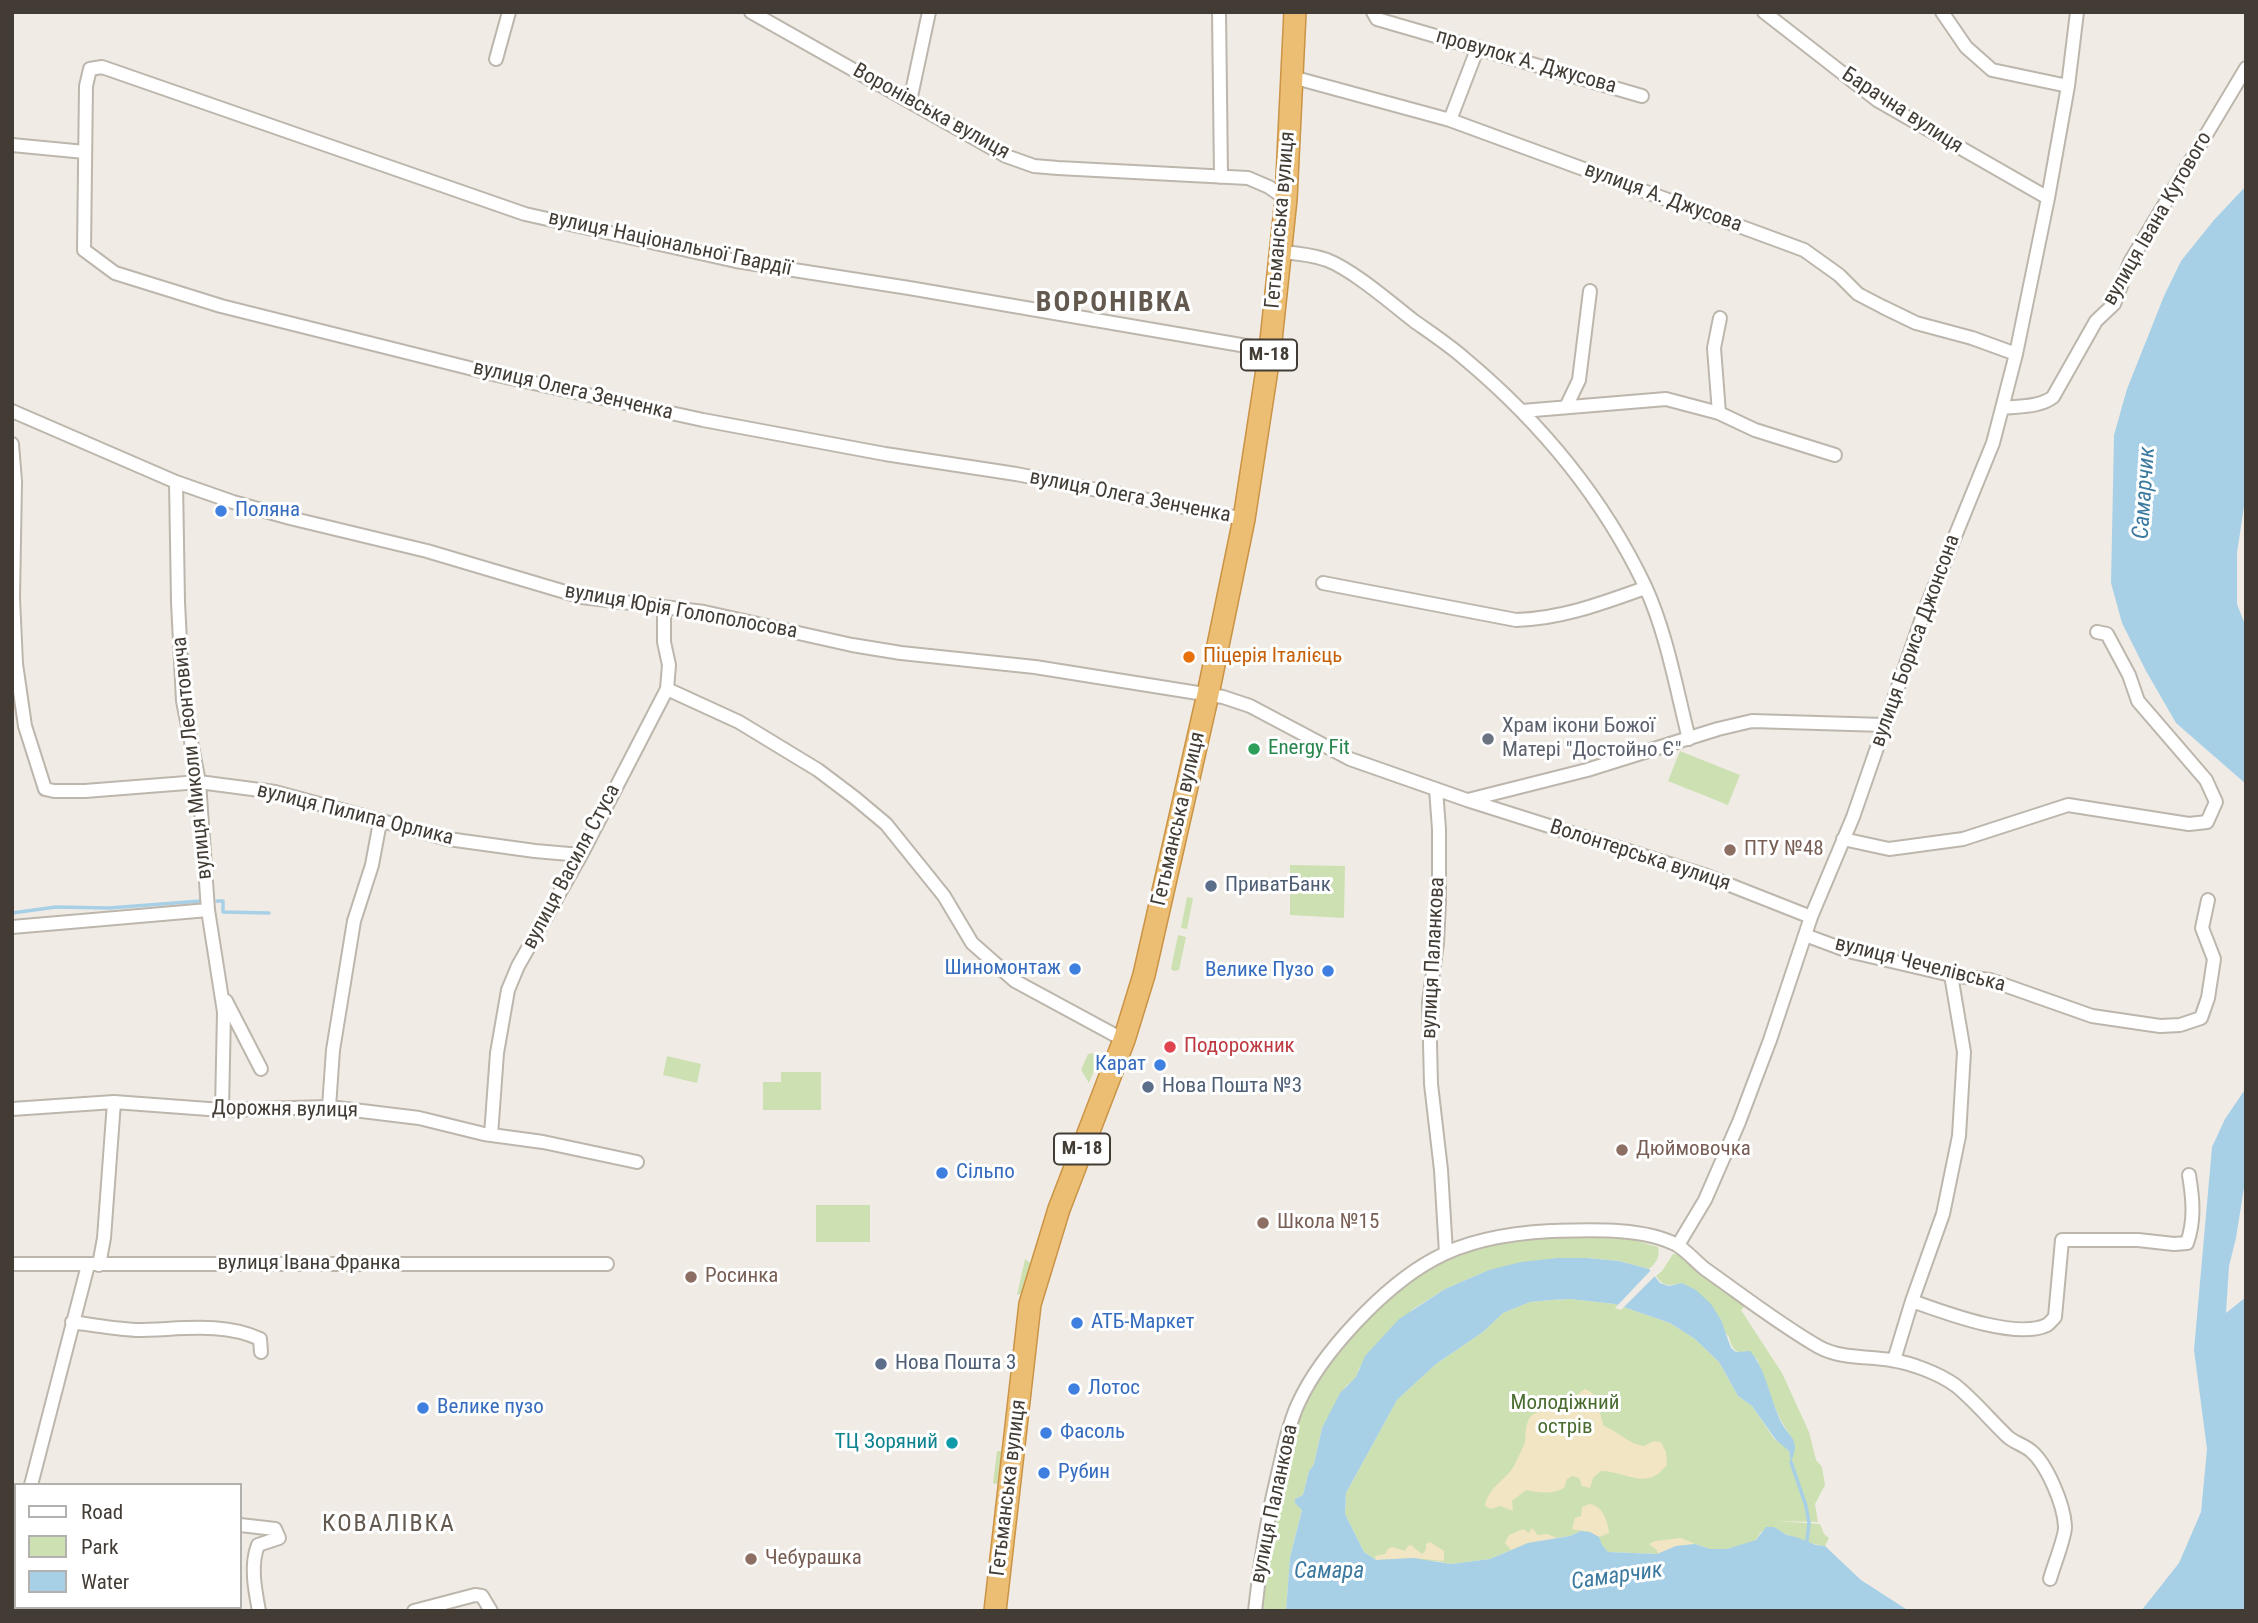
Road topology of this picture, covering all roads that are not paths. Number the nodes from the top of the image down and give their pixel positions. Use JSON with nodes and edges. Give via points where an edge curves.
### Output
{"nodes":[{"id":1,"x":509,"y":12,"type":"edge"},
{"id":2,"x":751,"y":12,"type":"edge"},
{"id":3,"x":929,"y":12,"type":"edge"},
{"id":4,"x":1219,"y":12,"type":"edge"},
{"id":5,"x":1295,"y":12,"type":"edge"},
{"id":6,"x":1373,"y":12,"type":"edge"},
{"id":7,"x":1764,"y":12,"type":"edge"},
{"id":8,"x":1942,"y":12,"type":"edge"},
{"id":9,"x":2077,"y":12,"type":"edge"},
{"id":10,"x":1478,"y":47,"type":"junction"},
{"id":11,"x":496,"y":59,"type":"dead end"},
{"id":12,"x":2246,"y":68,"type":"edge"},
{"id":13,"x":1292,"y":77,"type":"junction"},
{"id":14,"x":2067,"y":86,"type":"junction"},
{"id":15,"x":1642,"y":96,"type":"dead end"},
{"id":16,"x":910,"y":101,"type":"junction"},
{"id":17,"x":1450,"y":120,"type":"junction"},
{"id":18,"x":12,"y":145,"type":"edge"},
{"id":19,"x":85,"y":152,"type":"junction"},
{"id":20,"x":1221,"y":177,"type":"junction"},
{"id":21,"x":2049,"y":198,"type":"junction"},
{"id":22,"x":1286,"y":199,"type":"junction"},
{"id":23,"x":1280,"y":251,"type":"junction"},
{"id":24,"x":1590,"y":291,"type":"dead end"},
{"id":25,"x":1720,"y":318,"type":"dead end"},
{"id":26,"x":1269,"y":350,"type":"junction"},
{"id":27,"x":2016,"y":354,"type":"junction"},
{"id":28,"x":1566,"y":407,"type":"junction"},
{"id":29,"x":2003,"y":408,"type":"junction"},
{"id":30,"x":12,"y":411,"type":"edge"},
{"id":31,"x":1522,"y":411,"type":"junction"},
{"id":32,"x":1719,"y":413,"type":"junction"},
{"id":33,"x":12,"y":444,"type":"edge"},
{"id":34,"x":1835,"y":455,"type":"dead end"},
{"id":35,"x":176,"y":482,"type":"junction"},
{"id":36,"x":1244,"y":519,"type":"junction"},
{"id":37,"x":1323,"y":583,"type":"dead end"},
{"id":38,"x":1645,"y":588,"type":"junction"},
{"id":39,"x":664,"y":607,"type":"junction"},
{"id":40,"x":2097,"y":632,"type":"dead end"},
{"id":41,"x":667,"y":690,"type":"junction"},
{"id":42,"x":1208,"y":694,"type":"junction"},
{"id":43,"x":1884,"y":725,"type":"junction"},
{"id":44,"x":1689,"y":739,"type":"junction"},
{"id":45,"x":199,"y":782,"type":"junction"},
{"id":46,"x":1436,"y":789,"type":"junction"},
{"id":47,"x":1467,"y":800,"type":"junction"},
{"id":48,"x":380,"y":822,"type":"junction"},
{"id":49,"x":1843,"y":839,"type":"junction"},
{"id":50,"x":581,"y":855,"type":"junction"},
{"id":51,"x":2208,"y":900,"type":"dead end"},
{"id":52,"x":208,"y":910,"type":"junction"},
{"id":53,"x":1811,"y":917,"type":"junction"},
{"id":54,"x":12,"y":927,"type":"edge"},
{"id":55,"x":1805,"y":934,"type":"junction"},
{"id":56,"x":1951,"y":975,"type":"junction"},
{"id":57,"x":220,"y":991,"type":"junction"},
{"id":58,"x":1124,"y":1040,"type":"junction"},
{"id":59,"x":261,"y":1069,"type":"dead end"},
{"id":60,"x":114,"y":1102,"type":"junction"},
{"id":61,"x":329,"y":1107,"type":"junction"},
{"id":62,"x":12,"y":1109,"type":"edge"},
{"id":63,"x":222,"y":1110,"type":"junction"},
{"id":64,"x":491,"y":1135,"type":"junction"},
{"id":65,"x":637,"y":1162,"type":"dead end"},
{"id":66,"x":2189,"y":1175,"type":"dead end"},
{"id":67,"x":1678,"y":1245,"type":"junction"},
{"id":68,"x":1446,"y":1253,"type":"junction"},
{"id":69,"x":12,"y":1264,"type":"edge"},
{"id":70,"x":607,"y":1264,"type":"dead end"},
{"id":71,"x":93,"y":1265,"type":"junction"},
{"id":72,"x":1912,"y":1301,"type":"junction"},
{"id":73,"x":72,"y":1322,"type":"junction"},
{"id":74,"x":261,"y":1352,"type":"dead end"},
{"id":75,"x":1894,"y":1360,"type":"junction"},
{"id":76,"x":31,"y":1483,"type":"edge"},
{"id":77,"x":242,"y":1525,"type":"edge"},
{"id":78,"x":2050,"y":1579,"type":"dead end"},
{"id":79,"x":489,"y":1606,"type":"edge"},
{"id":80,"x":259,"y":1611,"type":"edge"},
{"id":81,"x":414,"y":1611,"type":"edge"},
{"id":82,"x":995,"y":1611,"type":"edge"},
{"id":83,"x":1255,"y":1611,"type":"edge"}],
"edges":[{"from":1,"to":11,"type":"street"},
{"from":2,"to":16,"type":"street","name":"Воронівська вулиця"},
{"from":3,"to":16,"type":"street"},
{"from":4,"to":20,"type":"street"},
{"from":5,"to":13,"type":"highway","name":"Гетьманська вулиця","number":"М-18"},
{"from":6,"to":10,"type":"street","name":"провулок А. Джусова","via":[[1377,19]]},
{"from":7,"to":21,"type":"street","name":"Барачна вулиця","via":[[1877,100]]},
{"from":8,"to":14,"type":"street","via":[[1966,47],[1992,69]]},
{"from":9,"to":14,"type":"street","name":"вулиця Бориса Джонсона"},
{"from":10,"to":15,"type":"street","name":"провулок А. Джусова"},
{"from":10,"to":17,"type":"street"},
{"from":12,"to":29,"type":"street","name":"вулиця Івана Кутового","via":[[2130,262],[2114,304],[2096,321],[2053,397],[2038,404]]},
{"from":13,"to":17,"type":"street","name":"вулиця А. Джусова"},
{"from":13,"to":22,"type":"highway","name":"Гетьманська вулиця","number":"М-18"},
{"from":14,"to":21,"type":"street","name":"вулиця Бориса Джонсона"},
{"from":16,"to":20,"type":"street","name":"Воронівська вулиця","via":[[1006,156],[1034,166]]},
{"from":17,"to":27,"type":"street","name":"вулиця А. Джусова","via":[[1804,250],[1858,294],[1882,307],[1916,323]]},
{"from":18,"to":19,"type":"street"},
{"from":19,"to":26,"type":"street","name":"вулиця Національної Гвардії","via":[[86,86],[90,69],[102,67],[525,214],[736,261]]},
{"from":19,"to":36,"type":"street","name":"вулиця Олега Зенченка","via":[[84,250],[116,273],[221,306],[497,375],[703,420]]},
{"from":20,"to":22,"type":"street","name":"Воронівська вулиця","via":[[1248,178]]},
{"from":21,"to":27,"type":"street","name":"вулиця Бориса Джонсона"},
{"from":22,"to":23,"type":"highway","name":"Гетьманська вулиця","number":"М-18"},
{"from":23,"to":26,"type":"highway","name":"Гетьманська вулиця","number":"М-18"},
{"from":23,"to":31,"type":"street","via":[[1328,260],[1348,271],[1465,359]]},
{"from":24,"to":28,"type":"street","via":[[1579,380]]},
{"from":25,"to":32,"type":"street","via":[[1714,348]]},
{"from":26,"to":36,"type":"highway","name":"Гетьманська вулиця","number":"М-18"},
{"from":27,"to":29,"type":"street","name":"вулиця Бориса Джонсона"},
{"from":28,"to":31,"type":"street"},
{"from":28,"to":32,"type":"street","via":[[1666,399]]},
{"from":29,"to":43,"type":"street","name":"вулиця Бориса Джонсона"},
{"from":30,"to":35,"type":"street","name":"вулиця Юрія Голополосова"},
{"from":31,"to":38,"type":"street","via":[[1573,469],[1612,525]]},
{"from":32,"to":34,"type":"street","via":[[1755,430]]},
{"from":33,"to":45,"type":"street","name":"вулиця Пилипа Орлика","via":[[16,664],[25,726],[45,789],[85,792]]},
{"from":35,"to":39,"type":"street","name":"вулиця Юрія Голополосова","via":[[290,518],[427,551],[582,597]]},
{"from":35,"to":45,"type":"street","name":"вулиця Миколи Леонтовича","via":[[183,701]]},
{"from":36,"to":42,"type":"highway","name":"Гетьманська вулиця","number":"М-18"},
{"from":37,"to":38,"type":"street","via":[[1516,620],[1563,615]]},
{"from":38,"to":44,"type":"street"},
{"from":39,"to":41,"type":"street","name":"вулиця Василя Стуса"},
{"from":39,"to":42,"type":"street","name":"вулиця Юрія Голополосова","via":[[901,653],[1035,667]]},
{"from":40,"to":49,"type":"street","via":[[2107,634],[2138,701],[2206,780],[2216,802],[2207,822],[2189,824],[2068,805],[1963,839],[1889,849]]},
{"from":41,"to":50,"type":"street","name":"вулиця Василя Стуса"},
{"from":41,"to":58,"type":"street","via":[[739,722],[855,798],[886,824],[944,896],[972,943],[1015,981]]},
{"from":42,"to":46,"type":"street","name":"Волонтерська вулиця","via":[[1250,706],[1350,759]]},
{"from":42,"to":58,"type":"highway","name":"Гетьманська вулиця","number":"М-18","via":[[1144,975]]},
{"from":43,"to":44,"type":"street","via":[[1752,722]]},
{"from":43,"to":49,"type":"street","name":"вулиця Бориса Джонсона"},
{"from":44,"to":47,"type":"street"},
{"from":45,"to":48,"type":"street","name":"вулиця Пилипа Орлика","via":[[275,792]]},
{"from":45,"to":52,"type":"street","name":"вулиця Миколи Леонтовича"},
{"from":46,"to":47,"type":"street","name":"Волонтерська вулиця"},
{"from":46,"to":68,"type":"street","name":"вулиця Паланкова","via":[[1439,902],[1429,1002],[1430,1070]]},
{"from":47,"to":53,"type":"street","name":"Волонтерська вулиця","via":[[1707,876]]},
{"from":48,"to":50,"type":"street","name":"вулиця Пилипа Орлика","via":[[447,839]]},
{"from":48,"to":61,"type":"street","via":[[354,921],[333,1050]]},
{"from":49,"to":53,"type":"street","name":"вулиця Бориса Джонсона"},
{"from":50,"to":64,"type":"street","name":"вулиця Василя Стуса","via":[[508,990],[497,1053]]},
{"from":51,"to":56,"type":"street","name":"вулиця Чечелівська","via":[[2202,928],[2214,959],[2208,998],[2201,1017],[2191,1022],[2160,1026],[2092,1016],[1990,980]]},
{"from":52,"to":54,"type":"street"},
{"from":52,"to":57,"type":"street","name":"вулиця Миколи Леонтовича"},
{"from":53,"to":55,"type":"street","name":"вулиця Бориса Джонсона"},
{"from":55,"to":56,"type":"street","name":"вулиця Чечелівська","via":[[1848,951]]},
{"from":55,"to":67,"type":"street","name":"вулиця Бориса Джонсона","via":[[1739,1122],[1705,1200]]},
{"from":56,"to":72,"type":"street","via":[[1964,1052],[1959,1136],[1943,1214]]},
{"from":57,"to":59,"type":"street","name":"вулиця Миколи Леонтовича"},
{"from":57,"to":63,"type":"street","name":"вулиця Миколи Леонтовича","via":[[224,1012]]},
{"from":58,"to":82,"type":"highway","name":"Гетьманська вулиця","number":"М-18","via":[[1059,1209],[1030,1304]]},
{"from":60,"to":62,"type":"street","name":"Дорожня вулиця"},
{"from":60,"to":63,"type":"street","name":"Дорожня вулиця"},
{"from":60,"to":71,"type":"street","via":[[104,1238]]},
{"from":61,"to":63,"type":"street","name":"Дорожня вулиця"},
{"from":61,"to":64,"type":"street","name":"Дорожня вулиця","via":[[419,1118]]},
{"from":64,"to":65,"type":"street","name":"Дорожня вулиця"},
{"from":66,"to":72,"type":"street","via":[[2193,1227],[2187,1243],[2062,1240],[2055,1317],[2047,1325],[2024,1328],[1978,1323]]},
{"from":67,"to":68,"type":"street","name":"вулиця Паланкова","via":[[1636,1234],[1577,1230],[1520,1234]]},
{"from":67,"to":75,"type":"street","via":[[1763,1311],[1828,1352]]},
{"from":68,"to":83,"type":"street","name":"вулиця Паланкова","via":[[1400,1281],[1356,1322],[1311,1379],[1288,1431]]},
{"from":69,"to":71,"type":"street","name":"вулиця Івана Франка"},
{"from":70,"to":71,"type":"street","name":"вулиця Івана Франка"},
{"from":71,"to":73,"type":"street"},
{"from":72,"to":75,"type":"street"},
{"from":73,"to":74,"type":"street","via":[[133,1330],[213,1328],[247,1333],[260,1339]]},
{"from":73,"to":76,"type":"street"},
{"from":75,"to":78,"type":"street","via":[[1954,1385],[2046,1468],[2066,1527]]},
{"from":77,"to":80,"type":"street","via":[[275,1528],[279,1538],[258,1545],[254,1555]]},
{"from":79,"to":81,"type":"street","via":[[482,1596],[475,1595]]}]}
